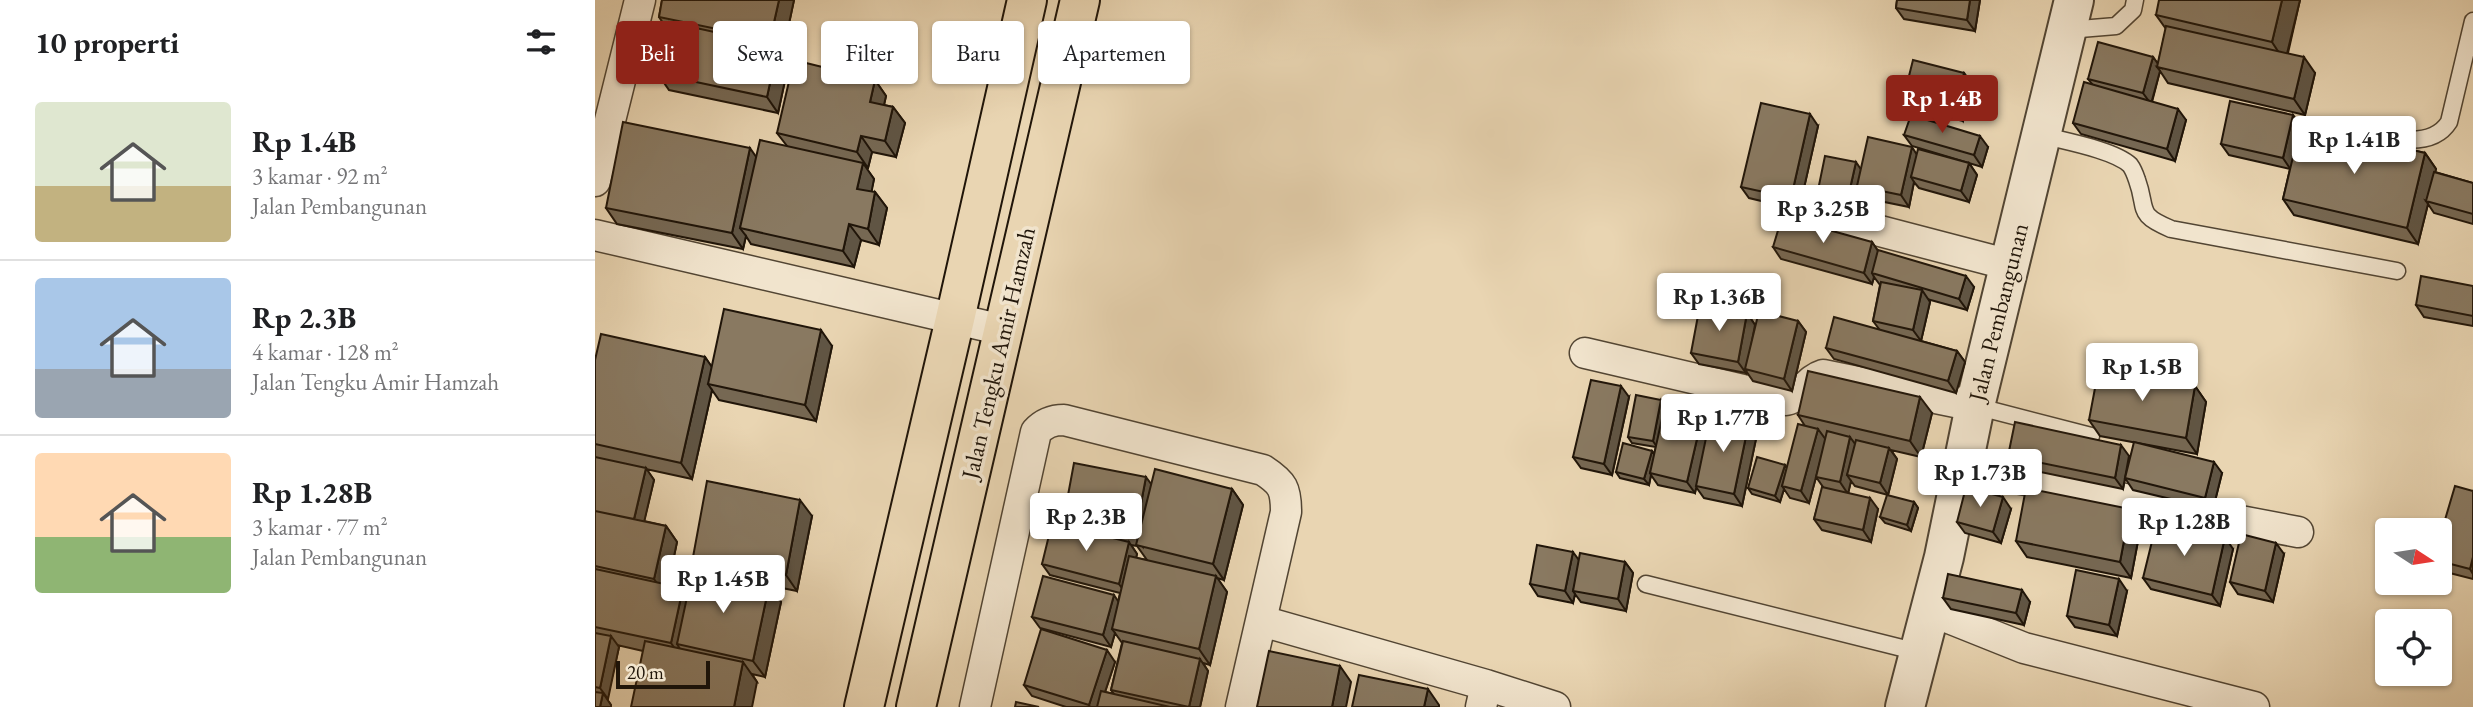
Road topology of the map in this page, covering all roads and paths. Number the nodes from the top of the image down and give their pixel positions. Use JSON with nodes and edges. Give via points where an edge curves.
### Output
{"nodes":[{"id":1,"x":640,"y":0,"type":"edge"},
{"id":2,"x":1027,"y":0,"type":"edge"},
{"id":3,"x":1080,"y":0,"type":"edge"},
{"id":4,"x":2135,"y":0,"type":"edge"},
{"id":5,"x":2070,"y":15,"type":"edge"},
{"id":6,"x":2473,"y":21,"type":"edge"},
{"id":7,"x":2343,"y":126,"type":"dead end"},
{"id":8,"x":2041,"y":135,"type":"junction"},
{"id":9,"x":595,"y":181,"type":"edge"},
{"id":10,"x":1835,"y":219,"type":"dead end"},
{"id":11,"x":595,"y":235,"type":"edge"},
{"id":12,"x":2010,"y":265,"type":"junction"},
{"id":13,"x":2397,"y":271,"type":"dead end"},
{"id":14,"x":955,"y":319,"type":"junction"},
{"id":15,"x":1003,"y":330,"type":"junction"},
{"id":16,"x":1585,"y":353,"type":"dead end"},
{"id":17,"x":1975,"y":406,"type":"junction"},
{"id":18,"x":2091,"y":436,"type":"edge"},
{"id":19,"x":1963,"y":468,"type":"junction"},
{"id":20,"x":2298,"y":532,"type":"dead end"},
{"id":21,"x":1646,"y":584,"type":"dead end"},
{"id":22,"x":1929,"y":610,"type":"junction"},
{"id":23,"x":1262,"y":621,"type":"junction"},
{"id":24,"x":1918,"y":652,"type":"junction"},
{"id":25,"x":1483,"y":696,"type":"edge"},
{"id":26,"x":864,"y":707,"type":"edge"},
{"id":27,"x":916,"y":707,"type":"edge"},
{"id":28,"x":975,"y":707,"type":"edge"},
{"id":29,"x":1241,"y":707,"type":"edge"},
{"id":30,"x":1555,"y":707,"type":"edge"},
{"id":31,"x":1905,"y":707,"type":"edge"},
{"id":32,"x":2254,"y":707,"type":"edge"}],
"edges":[{"from":1,"to":9,"type":"street"},
{"from":2,"to":14,"type":"main road","name":"Jalan Tengku Amir Hamzah"},
{"from":3,"to":15,"type":"main road","name":"Jalan Tengku Amir Hamzah"},
{"from":4,"to":5,"type":"lane","via":[[2133,10],[2116,26]]},
{"from":5,"to":8,"type":"street","name":"Jalan Pembangunan"},
{"from":6,"to":7,"type":"lane","via":[[2449,122],[2442,133],[2424,140]]},
{"from":8,"to":12,"type":"street","name":"Jalan Pembangunan"},
{"from":8,"to":13,"type":"lane","via":[[2116,156],[2132,167],[2142,210],[2171,229]]},
{"from":10,"to":12,"type":"street"},
{"from":11,"to":14,"type":"street"},
{"from":12,"to":17,"type":"street","name":"Jalan Pembangunan"},
{"from":14,"to":15,"type":"street"},
{"from":14,"to":26,"type":"main road","name":"Jalan Tengku Amir Hamzah"},
{"from":15,"to":27,"type":"main road","name":"Jalan Tengku Amir Hamzah"},
{"from":16,"to":17,"type":"street","via":[[1786,400],[1796,398],[1823,375]]},
{"from":17,"to":18,"type":"lane"},
{"from":17,"to":19,"type":"street","name":"Jalan Pembangunan"},
{"from":19,"to":20,"type":"street"},
{"from":19,"to":22,"type":"street","name":"Jalan Pembangunan"},
{"from":21,"to":24,"type":"lane"},
{"from":22,"to":24,"type":"street","name":"Jalan Pembangunan"},
{"from":22,"to":32,"type":"street","via":[[2024,648]]},
{"from":23,"to":25,"type":"street"},
{"from":23,"to":28,"type":"street","via":[[1286,512],[1286,495],[1279,480],[1263,470],[1064,421],[1048,422],[1036,432]]},
{"from":23,"to":29,"type":"street"},
{"from":24,"to":31,"type":"street","name":"Jalan Pembangunan"},
{"from":25,"to":30,"type":"street"}]}
